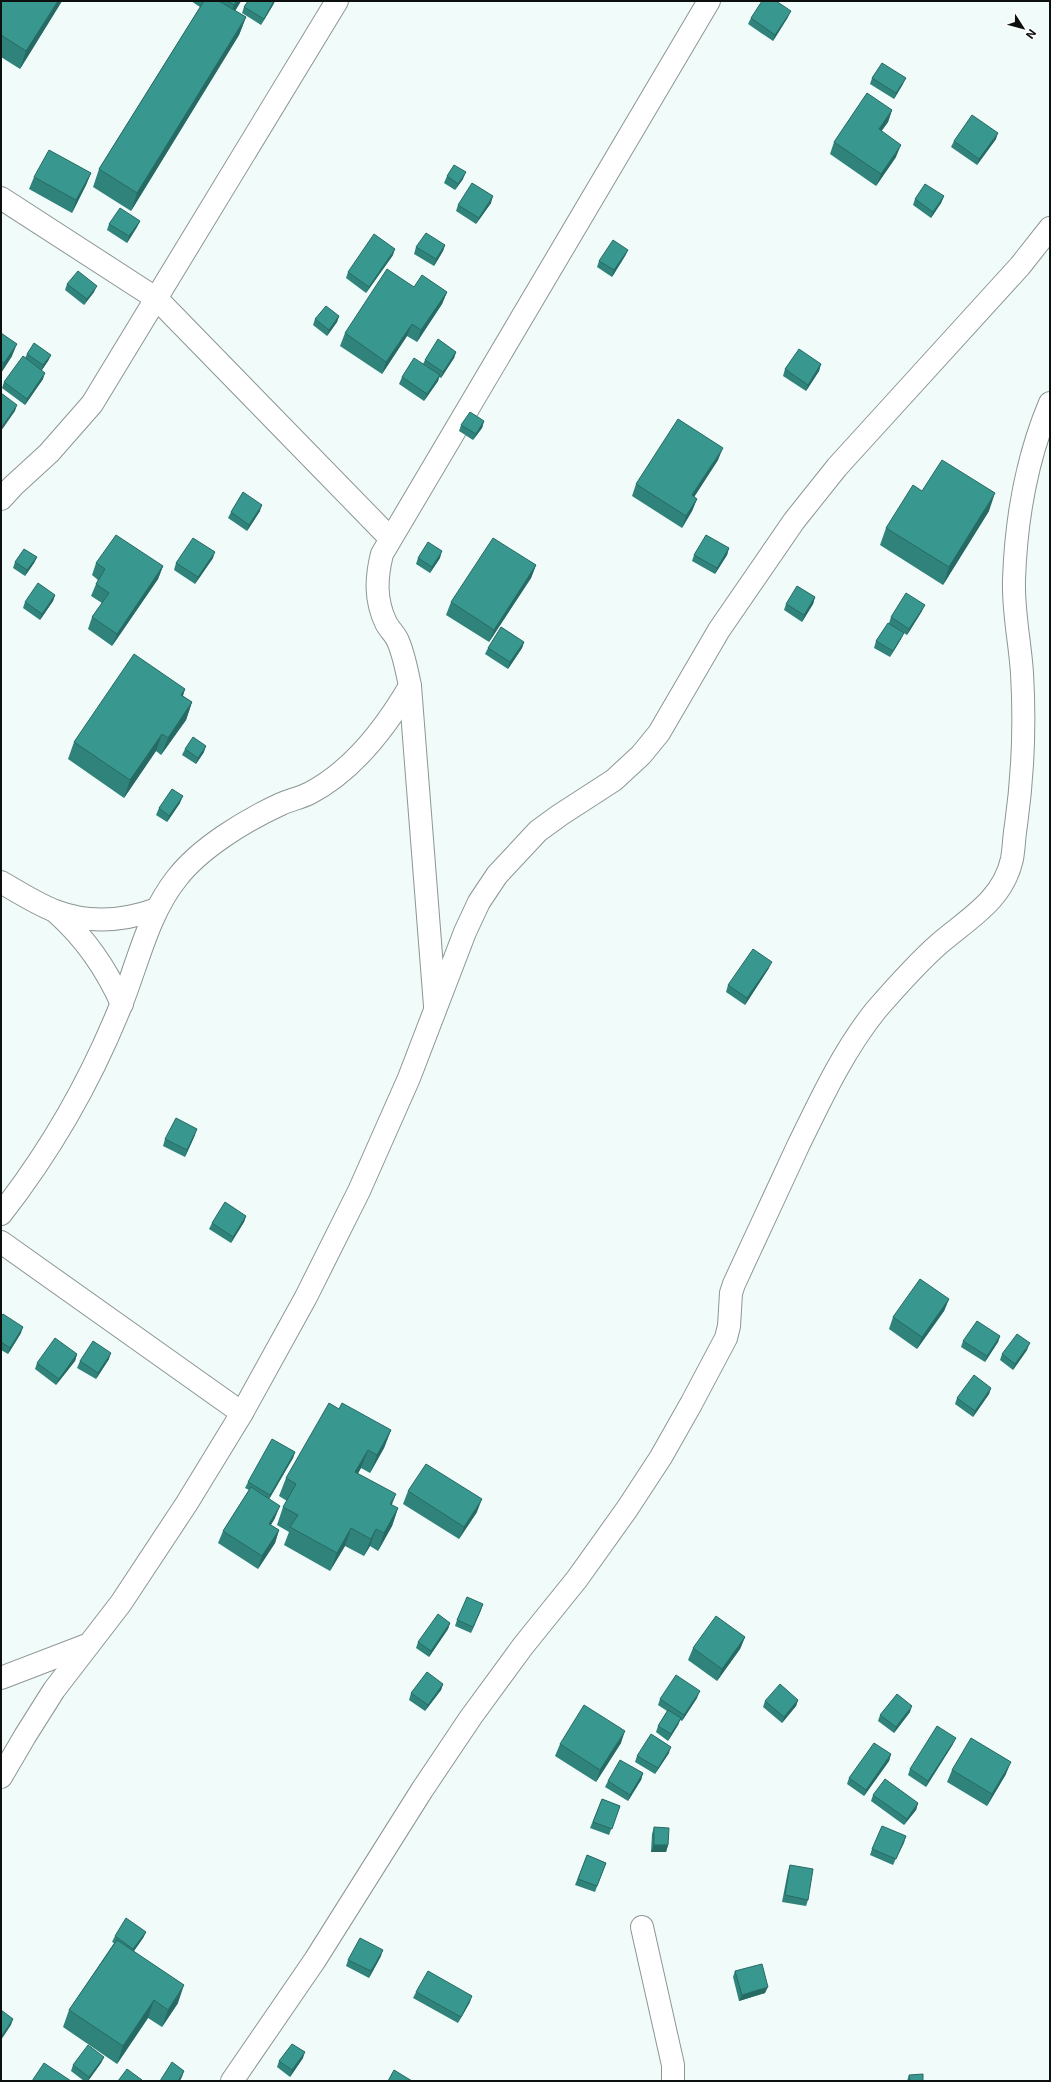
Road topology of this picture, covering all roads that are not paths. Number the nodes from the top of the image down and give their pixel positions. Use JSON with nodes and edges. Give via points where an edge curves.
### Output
{"nodes":[{"id":1,"x":337,"y":1,"type":"edge"},
{"id":2,"x":709,"y":1,"type":"edge"},
{"id":3,"x":1,"y":198,"type":"edge"},
{"id":4,"x":1050,"y":228,"type":"edge"},
{"id":5,"x":157,"y":299,"type":"junction"},
{"id":6,"x":1050,"y":403,"type":"edge"},
{"id":7,"x":1,"y":499,"type":"edge"},
{"id":8,"x":390,"y":538,"type":"junction"},
{"id":9,"x":410,"y":686,"type":"junction"},
{"id":10,"x":1,"y":882,"type":"edge"},
{"id":11,"x":157,"y":909,"type":"junction"},
{"id":12,"x":54,"y":911,"type":"junction"},
{"id":13,"x":122,"y":1004,"type":"junction"},
{"id":14,"x":436,"y":1011,"type":"junction"},
{"id":15,"x":1,"y":1214,"type":"edge"},
{"id":16,"x":1,"y":1242,"type":"edge"},
{"id":17,"x":242,"y":1413,"type":"junction"},
{"id":18,"x":87,"y":1645,"type":"junction"},
{"id":19,"x":1,"y":1678,"type":"edge"},
{"id":20,"x":1,"y":1777,"type":"edge"},
{"id":21,"x":642,"y":1927,"type":"dead end"},
{"id":22,"x":232,"y":2081,"type":"edge"},
{"id":23,"x":672,"y":2081,"type":"edge"}],
"edges":[{"from":1,"to":5,"type":"street"},
{"from":2,"to":8,"type":"street"},
{"from":3,"to":5,"type":"street"},
{"from":4,"to":14,"type":"street","via":[[1020,266],[837,467],[794,521],[719,630],[674,710],[645,750],[614,780],[538,831],[497,875],[479,902],[465,932]]},
{"from":5,"to":7,"type":"street","via":[[92,404],[49,454]]},
{"from":5,"to":8,"type":"street"},
{"from":6,"to":22,"type":"street","via":[[1031,458],[1016,539],[1014,583],[1022,670],[1023,759],[1012,860],[1005,879],[994,898],[904,977],[847,1051],[824,1092],[734,1284],[729,1303],[729,1326],[721,1350],[661,1457],[577,1579],[523,1646],[471,1717],[315,1960]]},
{"from":8,"to":9,"type":"street","via":[[378,570],[379,607],[398,641]]},
{"from":9,"to":11,"type":"street","via":[[385,726],[338,774],[310,793],[263,813],[202,853],[177,878]]},
{"from":9,"to":14,"type":"street"},
{"from":10,"to":12,"type":"street"},
{"from":11,"to":12,"type":"street","via":[[119,920],[77,917]]},
{"from":11,"to":13,"type":"street"},
{"from":12,"to":13,"type":"street","via":[[77,931],[96,954]]},
{"from":13,"to":15,"type":"street","via":[[77,1100],[37,1164]]},
{"from":14,"to":17,"type":"street","via":[[358,1191],[306,1297]]},
{"from":16,"to":17,"type":"street"},
{"from":17,"to":18,"type":"street","via":[[121,1603]]},
{"from":18,"to":19,"type":"street"},
{"from":18,"to":20,"type":"street","via":[[50,1696]]},
{"from":21,"to":23,"type":"street","via":[[673,2065]]}]}
